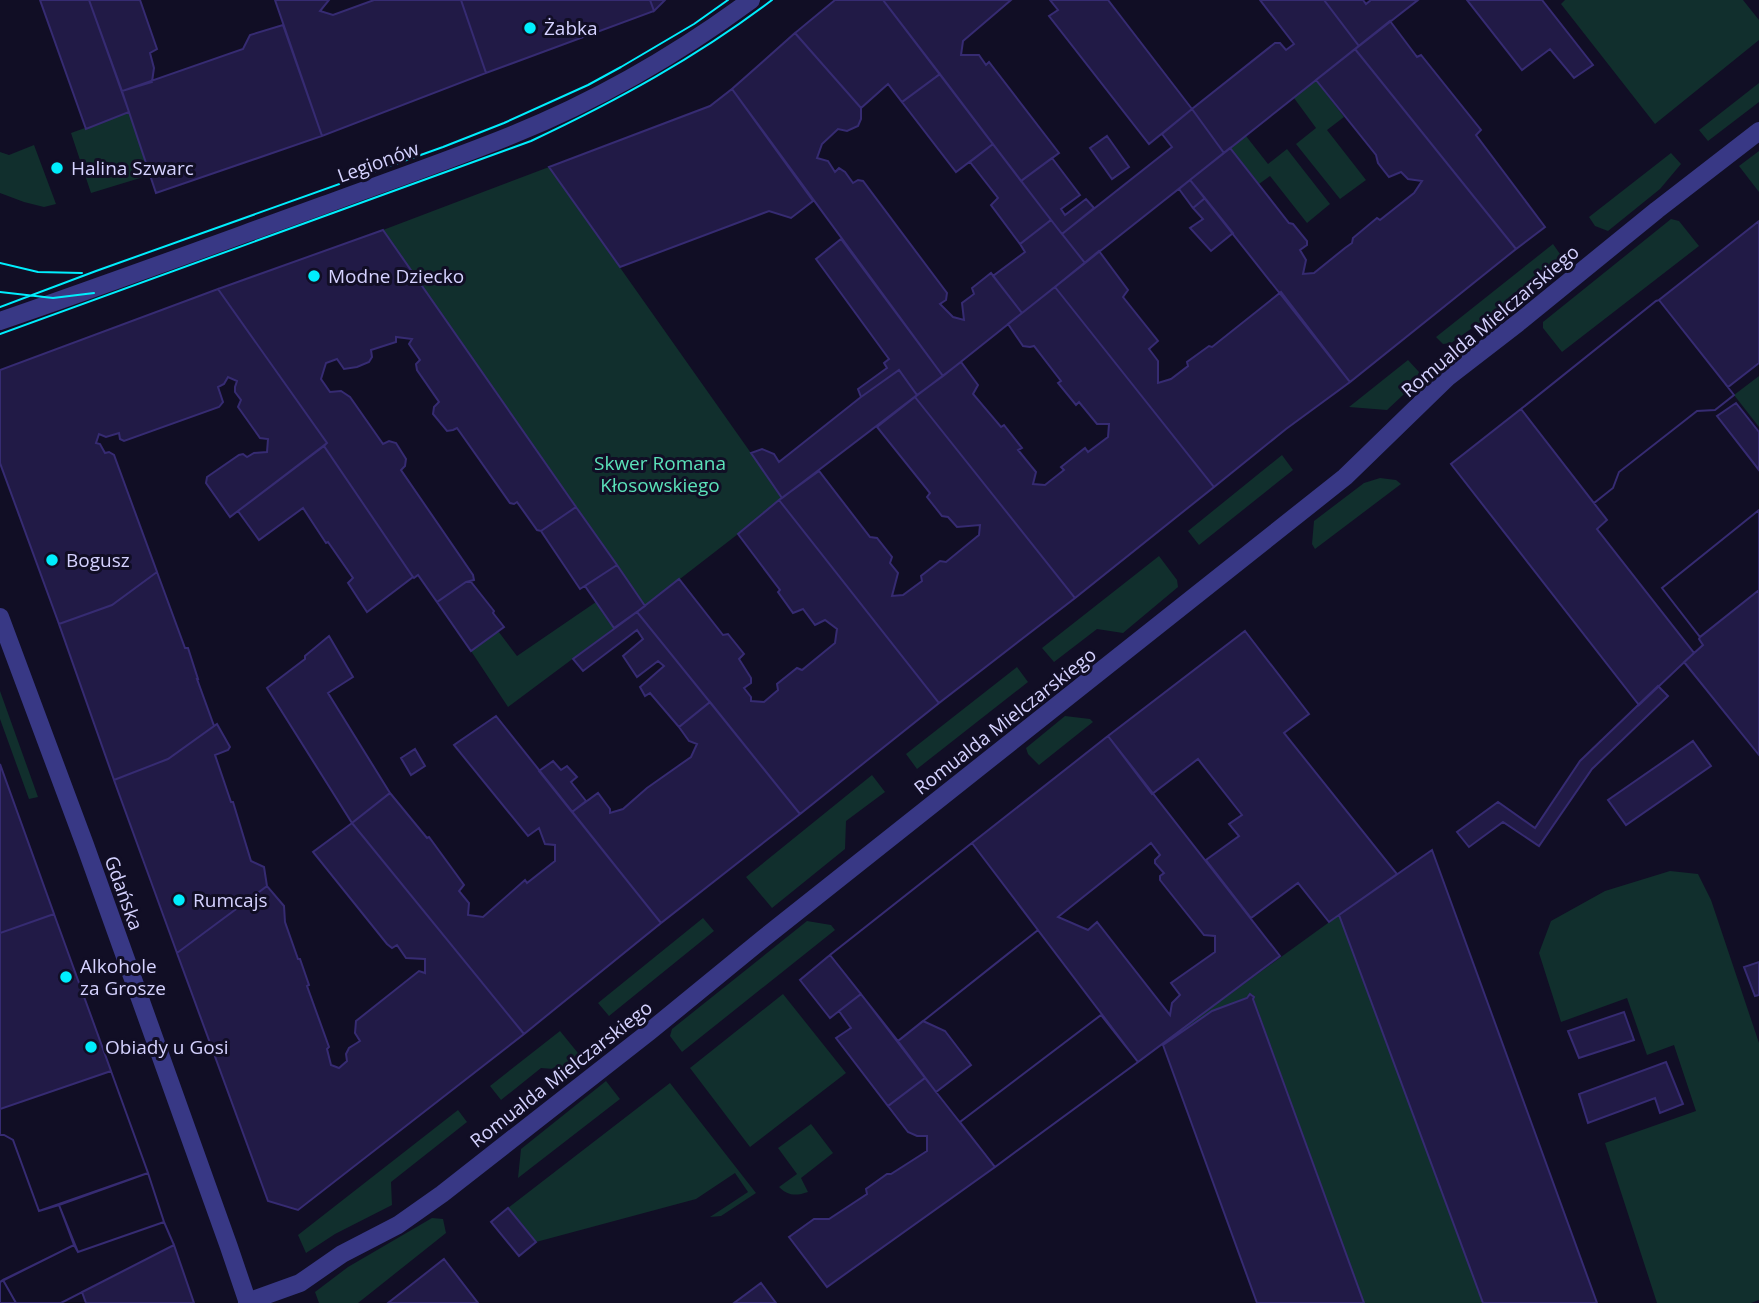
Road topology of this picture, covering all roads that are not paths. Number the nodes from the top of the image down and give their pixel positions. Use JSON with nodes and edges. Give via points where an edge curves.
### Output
{"nodes":[{"id":1,"x":751,"y":0,"type":"edge"},
{"id":2,"x":1759,"y":131,"type":"edge"},
{"id":3,"x":0,"y":321,"type":"edge"},
{"id":4,"x":0,"y":617,"type":"edge"},
{"id":5,"x":248,"y":1302,"type":"edge"}],
"edges":[{"from":1,"to":3,"type":"street","name":"Legionów","via":[[657,62],[512,135]]},
{"from":2,"to":5,"type":"street","name":"Romualda Mielczarskiego","via":[[1448,377],[1345,477],[442,1194],[398,1226],[342,1254],[300,1283]]},
{"from":4,"to":5,"type":"street","name":"Gdańska"}]}
